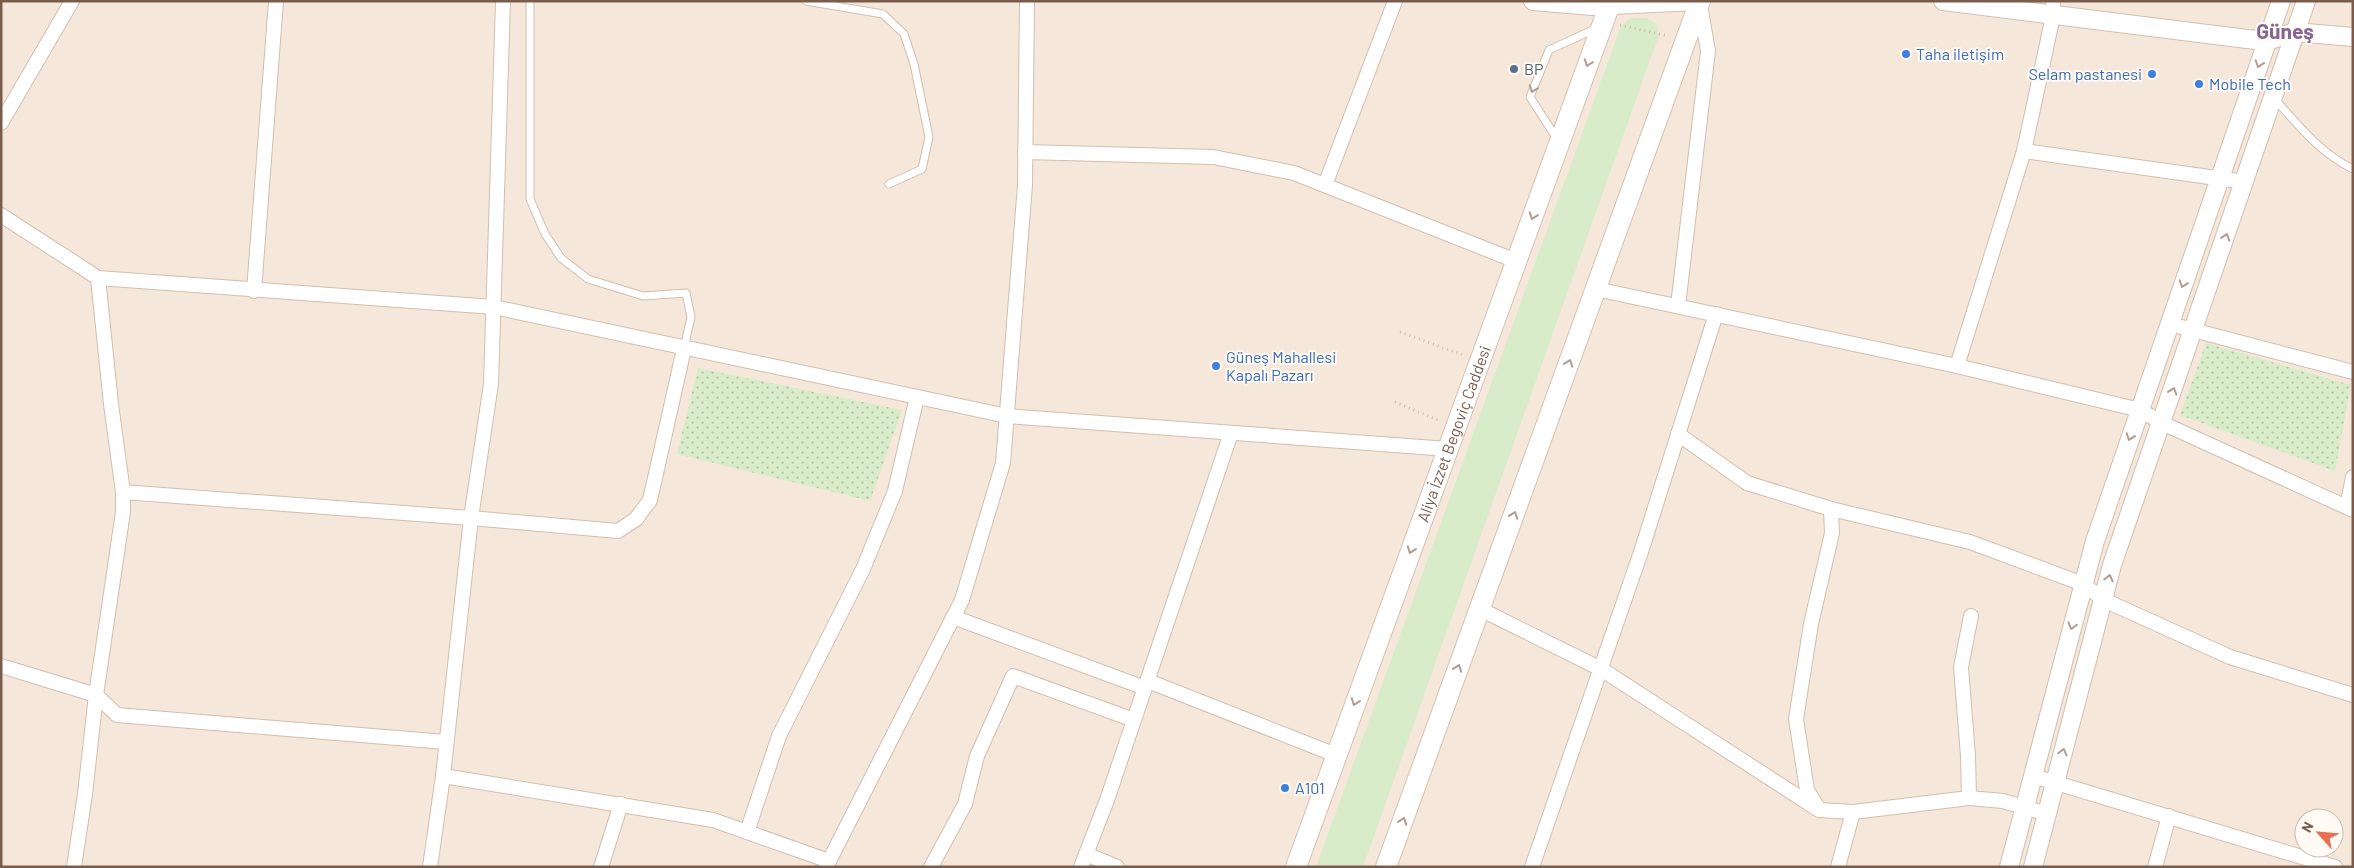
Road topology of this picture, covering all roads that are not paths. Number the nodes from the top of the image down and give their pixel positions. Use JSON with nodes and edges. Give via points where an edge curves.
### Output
{"nodes":[{"id":1,"x":72,"y":1,"type":"edge"},
{"id":2,"x":276,"y":1,"type":"edge"},
{"id":3,"x":503,"y":1,"type":"edge"},
{"id":4,"x":530,"y":1,"type":"edge"},
{"id":5,"x":806,"y":1,"type":"edge"},
{"id":6,"x":1027,"y":1,"type":"edge"},
{"id":7,"x":1395,"y":1,"type":"edge"},
{"id":8,"x":1533,"y":1,"type":"edge"},
{"id":9,"x":1698,"y":1,"type":"edge"},
{"id":10,"x":1943,"y":1,"type":"edge"},
{"id":11,"x":2281,"y":1,"type":"edge"},
{"id":12,"x":2306,"y":1,"type":"edge"},
{"id":13,"x":2053,"y":9,"type":"edge"},
{"id":14,"x":1607,"y":13,"type":"edge"},
{"id":15,"x":2295,"y":32,"type":"junction"},
{"id":16,"x":2353,"y":37,"type":"edge"},
{"id":17,"x":2267,"y":41,"type":"junction"},
{"id":18,"x":2274,"y":97,"type":"junction"},
{"id":19,"x":1,"y":123,"type":"edge"},
{"id":20,"x":1559,"y":143,"type":"junction"},
{"id":21,"x":2024,"y":151,"type":"junction"},
{"id":22,"x":1025,"y":152,"type":"junction"},
{"id":23,"x":2353,"y":169,"type":"edge"},
{"id":24,"x":2220,"y":177,"type":"junction"},
{"id":25,"x":2245,"y":182,"type":"junction"},
{"id":26,"x":890,"y":184,"type":"dead end"},
{"id":27,"x":1325,"y":185,"type":"junction"},
{"id":28,"x":1,"y":215,"type":"edge"},
{"id":29,"x":1516,"y":261,"type":"junction"},
{"id":30,"x":98,"y":278,"type":"junction"},
{"id":31,"x":1596,"y":289,"type":"junction"},
{"id":32,"x":254,"y":291,"type":"junction"},
{"id":33,"x":1678,"y":306,"type":"junction"},
{"id":34,"x":494,"y":308,"type":"junction"},
{"id":35,"x":1716,"y":314,"type":"junction"},
{"id":36,"x":2170,"y":324,"type":"junction"},
{"id":37,"x":2194,"y":332,"type":"junction"},
{"id":38,"x":684,"y":349,"type":"junction"},
{"id":39,"x":1958,"y":366,"type":"junction"},
{"id":40,"x":2353,"y":372,"type":"edge"},
{"id":41,"x":917,"y":397,"type":"junction"},
{"id":42,"x":2140,"y":410,"type":"junction"},
{"id":43,"x":1007,"y":416,"type":"junction"},
{"id":44,"x":2162,"y":423,"type":"junction"},
{"id":45,"x":1232,"y":434,"type":"junction"},
{"id":46,"x":1678,"y":434,"type":"junction"},
{"id":47,"x":1448,"y":449,"type":"junction"},
{"id":48,"x":2353,"y":476,"type":"edge"},
{"id":49,"x":123,"y":492,"type":"junction"},
{"id":50,"x":2350,"y":508,"type":"edge"},
{"id":51,"x":1831,"y":509,"type":"junction"},
{"id":52,"x":471,"y":518,"type":"junction"},
{"id":53,"x":2083,"y":584,"type":"junction"},
{"id":54,"x":2104,"y":600,"type":"junction"},
{"id":55,"x":1480,"y":609,"type":"junction"},
{"id":56,"x":1971,"y":616,"type":"dead end"},
{"id":57,"x":953,"y":617,"type":"junction"},
{"id":58,"x":1,"y":666,"type":"edge"},
{"id":59,"x":1600,"y":669,"type":"junction"},
{"id":60,"x":1146,"y":685,"type":"junction"},
{"id":61,"x":96,"y":695,"type":"junction"},
{"id":62,"x":2353,"y":695,"type":"edge"},
{"id":63,"x":1134,"y":720,"type":"junction"},
{"id":64,"x":446,"y":742,"type":"junction"},
{"id":65,"x":1336,"y":755,"type":"junction"},
{"id":66,"x":443,"y":776,"type":"junction"},
{"id":67,"x":2033,"y":776,"type":"junction"},
{"id":68,"x":2055,"y":782,"type":"junction"},
{"id":69,"x":1969,"y":798,"type":"junction"},
{"id":70,"x":621,"y":804,"type":"junction"},
{"id":71,"x":2024,"y":808,"type":"junction"},
{"id":72,"x":1819,"y":810,"type":"junction"},
{"id":73,"x":1853,"y":812,"type":"junction"},
{"id":74,"x":2047,"y":814,"type":"junction"},
{"id":75,"x":2169,"y":816,"type":"junction"},
{"id":76,"x":747,"y":832,"type":"junction"},
{"id":77,"x":1083,"y":860,"type":"edge"},
{"id":78,"x":828,"y":864,"type":"edge"},
{"id":79,"x":74,"y":867,"type":"edge"},
{"id":80,"x":430,"y":867,"type":"edge"},
{"id":81,"x":601,"y":867,"type":"edge"},
{"id":82,"x":931,"y":867,"type":"edge"},
{"id":83,"x":1117,"y":867,"type":"edge"},
{"id":84,"x":1296,"y":867,"type":"edge"},
{"id":85,"x":1386,"y":867,"type":"edge"},
{"id":86,"x":1532,"y":867,"type":"edge"},
{"id":87,"x":1838,"y":867,"type":"edge"},
{"id":88,"x":2009,"y":867,"type":"edge"},
{"id":89,"x":2033,"y":867,"type":"edge"},
{"id":90,"x":2155,"y":867,"type":"edge"},
{"id":91,"x":2335,"y":867,"type":"edge"}],
"edges":[{"from":1,"to":19,"type":"street"},
{"from":2,"to":32,"type":"street"},
{"from":3,"to":34,"type":"street"},
{"from":4,"to":38,"type":"lane","via":[[530,199],[545,234],[561,258],[588,279],[643,296],[686,294],[691,317]]},
{"from":5,"to":26,"type":"lane","via":[[883,14],[904,34],[914,64],[928,137],[922,170]]},
{"from":6,"to":22,"type":"street"},
{"from":7,"to":27,"type":"street"},
{"from":8,"to":14,"type":"street"},
{"from":9,"to":14,"type":"street"},
{"from":9,"to":31,"type":"main road"},
{"from":9,"to":33,"type":"street","via":[[1708,51]]},
{"from":10,"to":13,"type":"street"},
{"from":11,"to":17,"type":"street"},
{"from":12,"to":15,"type":"street"},
{"from":13,"to":17,"type":"street"},
{"from":13,"to":21,"type":"street"},
{"from":14,"to":20,"type":"main road","name":"Aliya İzzet Begoviç Caddesi","one_way":true},
{"from":14,"to":20,"type":"lane","one_way":true,"via":[[1549,50],[1530,97]]},
{"from":15,"to":16,"type":"street"},
{"from":15,"to":17,"type":"street"},
{"from":15,"to":18,"type":"street"},
{"from":17,"to":24,"type":"street","one_way":true},
{"from":18,"to":23,"type":"lane","via":[[2321,149]]},
{"from":18,"to":25,"type":"street"},
{"from":20,"to":29,"type":"main road","name":"Aliya İzzet Begoviç Caddesi","one_way":true},
{"from":21,"to":24,"type":"street"},
{"from":21,"to":39,"type":"street"},
{"from":22,"to":27,"type":"street","via":[[1213,157],[1294,173]]},
{"from":22,"to":43,"type":"street"},
{"from":24,"to":25,"type":"street"},
{"from":24,"to":36,"type":"street","one_way":true},
{"from":37,"to":25,"type":"street","one_way":true},
{"from":27,"to":29,"type":"street"},
{"from":28,"to":30,"type":"street"},
{"from":29,"to":47,"type":"main road","name":"Aliya İzzet Begoviç Caddesi"},
{"from":30,"to":32,"type":"street"},
{"from":30,"to":49,"type":"street"},
{"from":31,"to":33,"type":"street"},
{"from":55,"to":31,"type":"main road","one_way":true},
{"from":32,"to":34,"type":"street"},
{"from":33,"to":35,"type":"street"},
{"from":34,"to":38,"type":"street"},
{"from":34,"to":52,"type":"street","via":[[491,384]]},
{"from":35,"to":39,"type":"street"},
{"from":35,"to":46,"type":"street"},
{"from":36,"to":37,"type":"street"},
{"from":36,"to":42,"type":"street"},
{"from":37,"to":40,"type":"street"},
{"from":44,"to":37,"type":"street","one_way":true},
{"from":38,"to":41,"type":"street"},
{"from":38,"to":52,"type":"street","via":[[654,488],[644,510],[628,526],[618,531]]},
{"from":39,"to":42,"type":"street"},
{"from":41,"to":43,"type":"street"},
{"from":41,"to":76,"type":"street","via":[[895,491],[863,569],[779,736]]},
{"from":42,"to":44,"type":"street"},
{"from":42,"to":53,"type":"street","one_way":true},
{"from":43,"to":45,"type":"street"},
{"from":43,"to":57,"type":"street","via":[[1003,463],[962,600]]},
{"from":44,"to":50,"type":"street"},
{"from":54,"to":44,"type":"street","one_way":true,"via":[[2112,565]]},
{"from":45,"to":47,"type":"street"},
{"from":45,"to":60,"type":"street"},
{"from":46,"to":51,"type":"street","via":[[1747,483]]},
{"from":46,"to":59,"type":"street"},
{"from":47,"to":65,"type":"main road","name":"Aliya İzzet Begoviç Caddesi","one_way":true},
{"from":48,"to":50,"type":"street"},
{"from":49,"to":52,"type":"street"},
{"from":49,"to":61,"type":"street","via":[[123,512]]},
{"from":51,"to":53,"type":"street","via":[[1970,542]]},
{"from":51,"to":72,"type":"street","via":[[1832,532],[1811,624],[1796,719],[1807,790]]},
{"from":52,"to":64,"type":"street"},
{"from":53,"to":54,"type":"street"},
{"from":53,"to":67,"type":"street","one_way":true},
{"from":54,"to":62,"type":"street","via":[[2230,657]]},
{"from":68,"to":54,"type":"street","one_way":true},
{"from":55,"to":59,"type":"street"},
{"from":85,"to":55,"type":"main road","one_way":true},
{"from":56,"to":69,"type":"street","via":[[1961,667]]},
{"from":57,"to":60,"type":"street"},
{"from":57,"to":78,"type":"street"},
{"from":58,"to":61,"type":"street"},
{"from":59,"to":72,"type":"street"},
{"from":59,"to":86,"type":"street"},
{"from":60,"to":63,"type":"street"},
{"from":60,"to":65,"type":"street"},
{"from":61,"to":64,"type":"street","via":[[116,715]]},
{"from":61,"to":79,"type":"street","via":[[86,794]]},
{"from":63,"to":77,"type":"street"},
{"from":63,"to":82,"type":"street","via":[[1013,676],[978,756],[965,804]]},
{"from":64,"to":66,"type":"street"},
{"from":65,"to":84,"type":"main road","name":"Aliya İzzet Begoviç Caddesi"},
{"from":66,"to":70,"type":"street"},
{"from":66,"to":80,"type":"street"},
{"from":67,"to":68,"type":"street"},
{"from":67,"to":71,"type":"street"},
{"from":68,"to":74,"type":"street"},
{"from":68,"to":75,"type":"street"},
{"from":69,"to":71,"type":"street","via":[[2003,801]]},
{"from":69,"to":73,"type":"street"},
{"from":70,"to":76,"type":"street","via":[[713,820]]},
{"from":70,"to":81,"type":"street"},
{"from":71,"to":74,"type":"street"},
{"from":71,"to":88,"type":"street"},
{"from":72,"to":73,"type":"street"},
{"from":73,"to":87,"type":"street"},
{"from":74,"to":89,"type":"street"},
{"from":75,"to":90,"type":"street"},
{"from":75,"to":91,"type":"street"},
{"from":76,"to":78,"type":"street"},
{"from":77,"to":83,"type":"street"}]}
